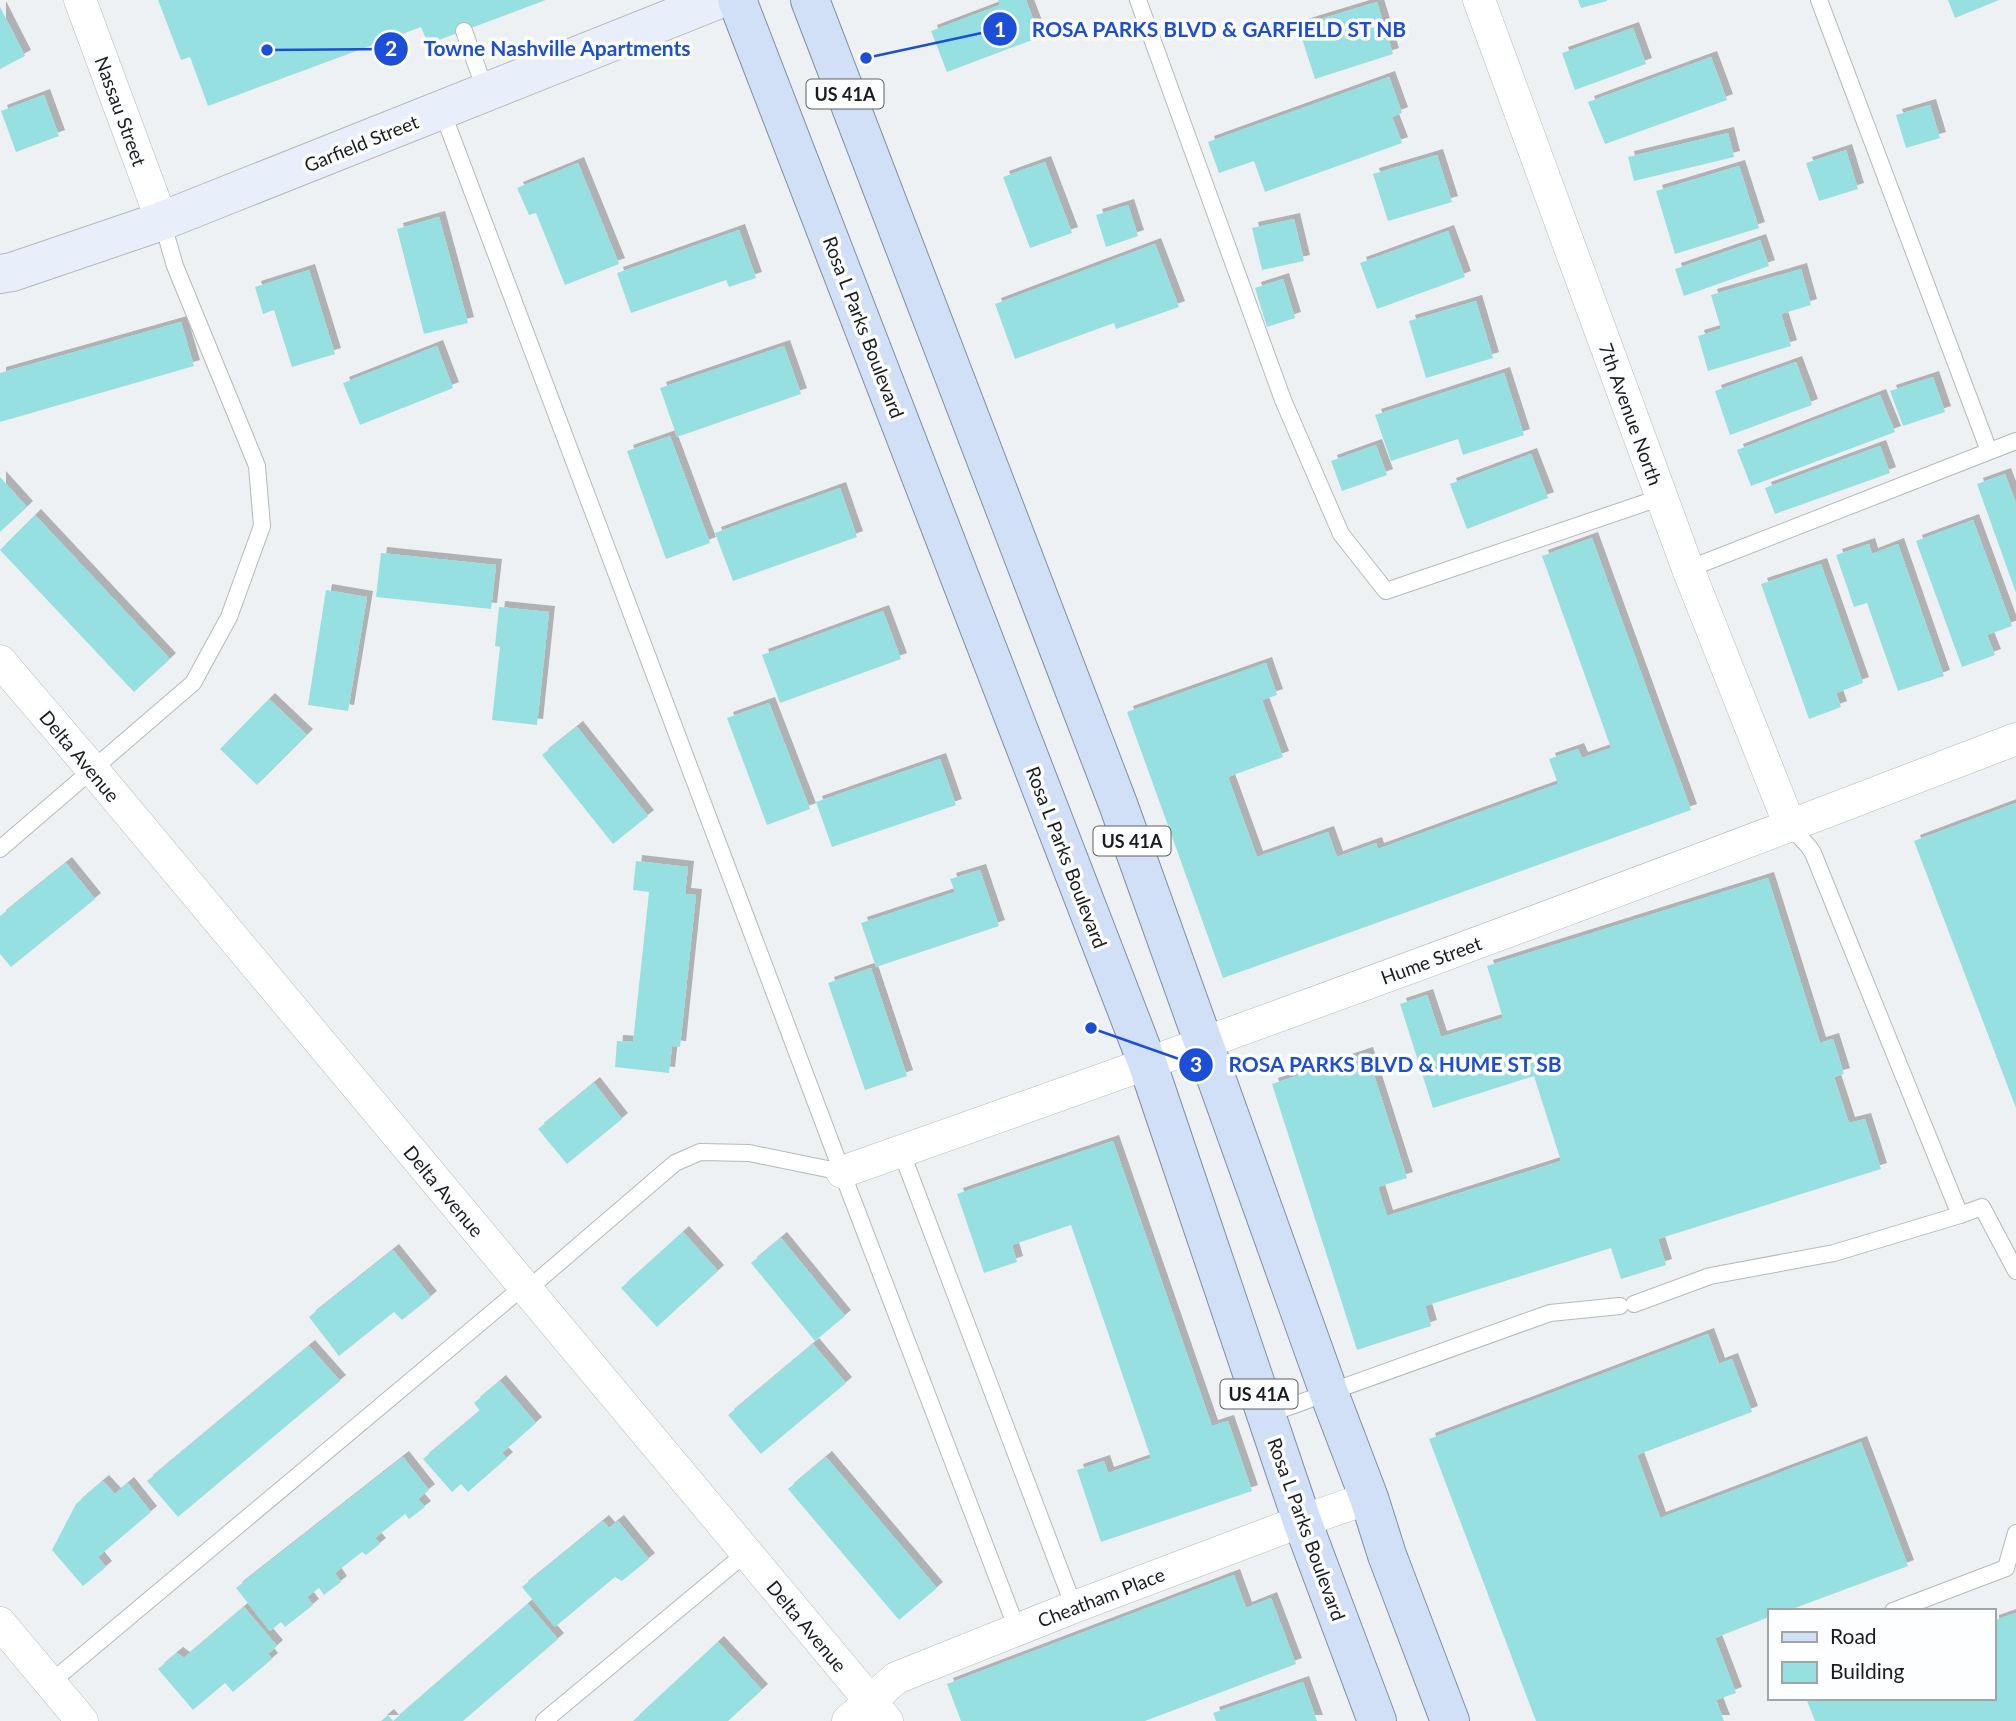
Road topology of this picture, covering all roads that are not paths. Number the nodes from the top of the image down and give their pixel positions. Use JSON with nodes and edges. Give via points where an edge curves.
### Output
{"nodes":[{"id":1,"x":80,"y":0,"type":"edge"},
{"id":2,"x":717,"y":0,"type":"edge"},
{"id":3,"x":737,"y":0,"type":"edge"},
{"id":4,"x":810,"y":0,"type":"edge"},
{"id":5,"x":1138,"y":0,"type":"edge"},
{"id":6,"x":1479,"y":0,"type":"edge"},
{"id":7,"x":1819,"y":0,"type":"edge"},
{"id":8,"x":464,"y":31,"type":"dead end"},
{"id":9,"x":486,"y":93,"type":"junction"},
{"id":10,"x":442,"y":111,"type":"junction"},
{"id":11,"x":162,"y":221,"type":"junction"},
{"id":12,"x":0,"y":274,"type":"edge"},
{"id":13,"x":2016,"y":441,"type":"edge"},
{"id":14,"x":1989,"y":451,"type":"junction"},
{"id":15,"x":1661,"y":497,"type":"junction"},
{"id":16,"x":1688,"y":569,"type":"junction"},
{"id":17,"x":0,"y":661,"type":"edge"},
{"id":18,"x":2016,"y":739,"type":"edge"},
{"id":19,"x":93,"y":770,"type":"junction"},
{"id":20,"x":1790,"y":826,"type":"junction"},
{"id":21,"x":0,"y":849,"type":"edge"},
{"id":22,"x":1205,"y":1044,"type":"junction"},
{"id":23,"x":1148,"y":1065,"type":"junction"},
{"id":24,"x":901,"y":1151,"type":"junction"},
{"id":25,"x":842,"y":1172,"type":"junction"},
{"id":26,"x":1959,"y":1215,"type":"junction"},
{"id":27,"x":2016,"y":1271,"type":"edge"},
{"id":28,"x":525,"y":1288,"type":"junction"},
{"id":29,"x":1329,"y":1393,"type":"junction"},
{"id":30,"x":1266,"y":1415,"type":"junction"},
{"id":31,"x":1369,"y":1498,"type":"junction"},
{"id":32,"x":1302,"y":1521,"type":"junction"},
{"id":33,"x":2016,"y":1532,"type":"edge"},
{"id":34,"x":746,"y":1553,"type":"junction"},
{"id":35,"x":1074,"y":1607,"type":"junction"},
{"id":36,"x":1898,"y":1609,"type":"edge"},
{"id":37,"x":0,"y":1623,"type":"edge"},
{"id":38,"x":1017,"y":1629,"type":"junction"},
{"id":39,"x":50,"y":1683,"type":"junction"},
{"id":40,"x":869,"y":1715,"type":"edge"},
{"id":41,"x":82,"y":1721,"type":"edge"},
{"id":42,"x":544,"y":1721,"type":"edge"},
{"id":43,"x":1377,"y":1721,"type":"edge"},
{"id":44,"x":1450,"y":1721,"type":"edge"}],
"edges":[{"from":1,"to":11,"type":"street","name":"Nassau Street"},
{"from":2,"to":9,"type":"street","name":"Garfield Street"},
{"from":3,"to":23,"type":"main road","name":"Rosa L Parks Boulevard","number":"US 41A"},
{"from":4,"to":22,"type":"main road","number":"US 41A","via":[[1118,804]]},
{"from":5,"to":15,"type":"lane","via":[[1283,400],[1341,534],[1386,590]]},
{"from":6,"to":15,"type":"street","name":"7th Avenue North"},
{"from":7,"to":14,"type":"lane"},
{"from":8,"to":9,"type":"lane"},
{"from":9,"to":10,"type":"street","name":"Garfield Street"},
{"from":10,"to":11,"type":"street","name":"Garfield Street"},
{"from":10,"to":25,"type":"lane"},
{"from":11,"to":12,"type":"street","name":"Garfield Street"},
{"from":11,"to":19,"type":"lane","via":[[175,266],[257,466],[262,526],[229,617],[193,683]]},
{"from":13,"to":14,"type":"lane"},
{"from":14,"to":16,"type":"lane"},
{"from":15,"to":16,"type":"street","name":"7th Avenue North"},
{"from":16,"to":20,"type":"street","name":"7th Avenue North"},
{"from":17,"to":19,"type":"street","name":"Delta Avenue"},
{"from":18,"to":20,"type":"street","name":"Hume Street"},
{"from":19,"to":21,"type":"lane"},
{"from":19,"to":28,"type":"street","name":"Delta Avenue"},
{"from":20,"to":22,"type":"street","name":"Hume Street"},
{"from":20,"to":26,"type":"lane","via":[[1813,853]]},
{"from":22,"to":23,"type":"street","name":"Hume Street"},
{"from":22,"to":29,"type":"main road","number":"US 41A"},
{"from":23,"to":24,"type":"street","name":"Hume Street"},
{"from":23,"to":30,"type":"main road","name":"Rosa L Parks Boulevard","number":"US 41A"},
{"from":24,"to":25,"type":"street","name":"Hume Street"},
{"from":24,"to":35,"type":"lane"},
{"from":25,"to":28,"type":"lane","via":[[750,1153],[700,1152],[675,1163]]},
{"from":25,"to":38,"type":"lane"},
{"from":26,"to":27,"type":"lane","via":[[1982,1208]]},
{"from":26,"to":29,"type":"lane","via":[[1833,1253],[1710,1276],[1627,1305],[1550,1313]]},
{"from":28,"to":34,"type":"street","name":"Delta Avenue"},
{"from":28,"to":39,"type":"lane"},
{"from":29,"to":30,"type":"lane"},
{"from":29,"to":31,"type":"main road","number":"US 41A"},
{"from":30,"to":32,"type":"main road","name":"Rosa L Parks Boulevard","number":"US 41A"},
{"from":31,"to":32,"type":"street","name":"Cheatham Place"},
{"from":31,"to":44,"type":"main road","number":"US 41A"},
{"from":32,"to":35,"type":"street","name":"Cheatham Place"},
{"from":32,"to":43,"type":"main road","name":"Rosa L Parks Boulevard","number":"US 41A"},
{"from":33,"to":36,"type":"lane","via":[[2006,1568]]},
{"from":34,"to":40,"type":"street","name":"Delta Avenue"},
{"from":34,"to":42,"type":"lane"},
{"from":35,"to":38,"type":"street","name":"Cheatham Place"},
{"from":37,"to":39,"type":"street"},
{"from":38,"to":40,"type":"street","name":"Cheatham Place","via":[[896,1678]]},
{"from":39,"to":41,"type":"street"}]}
